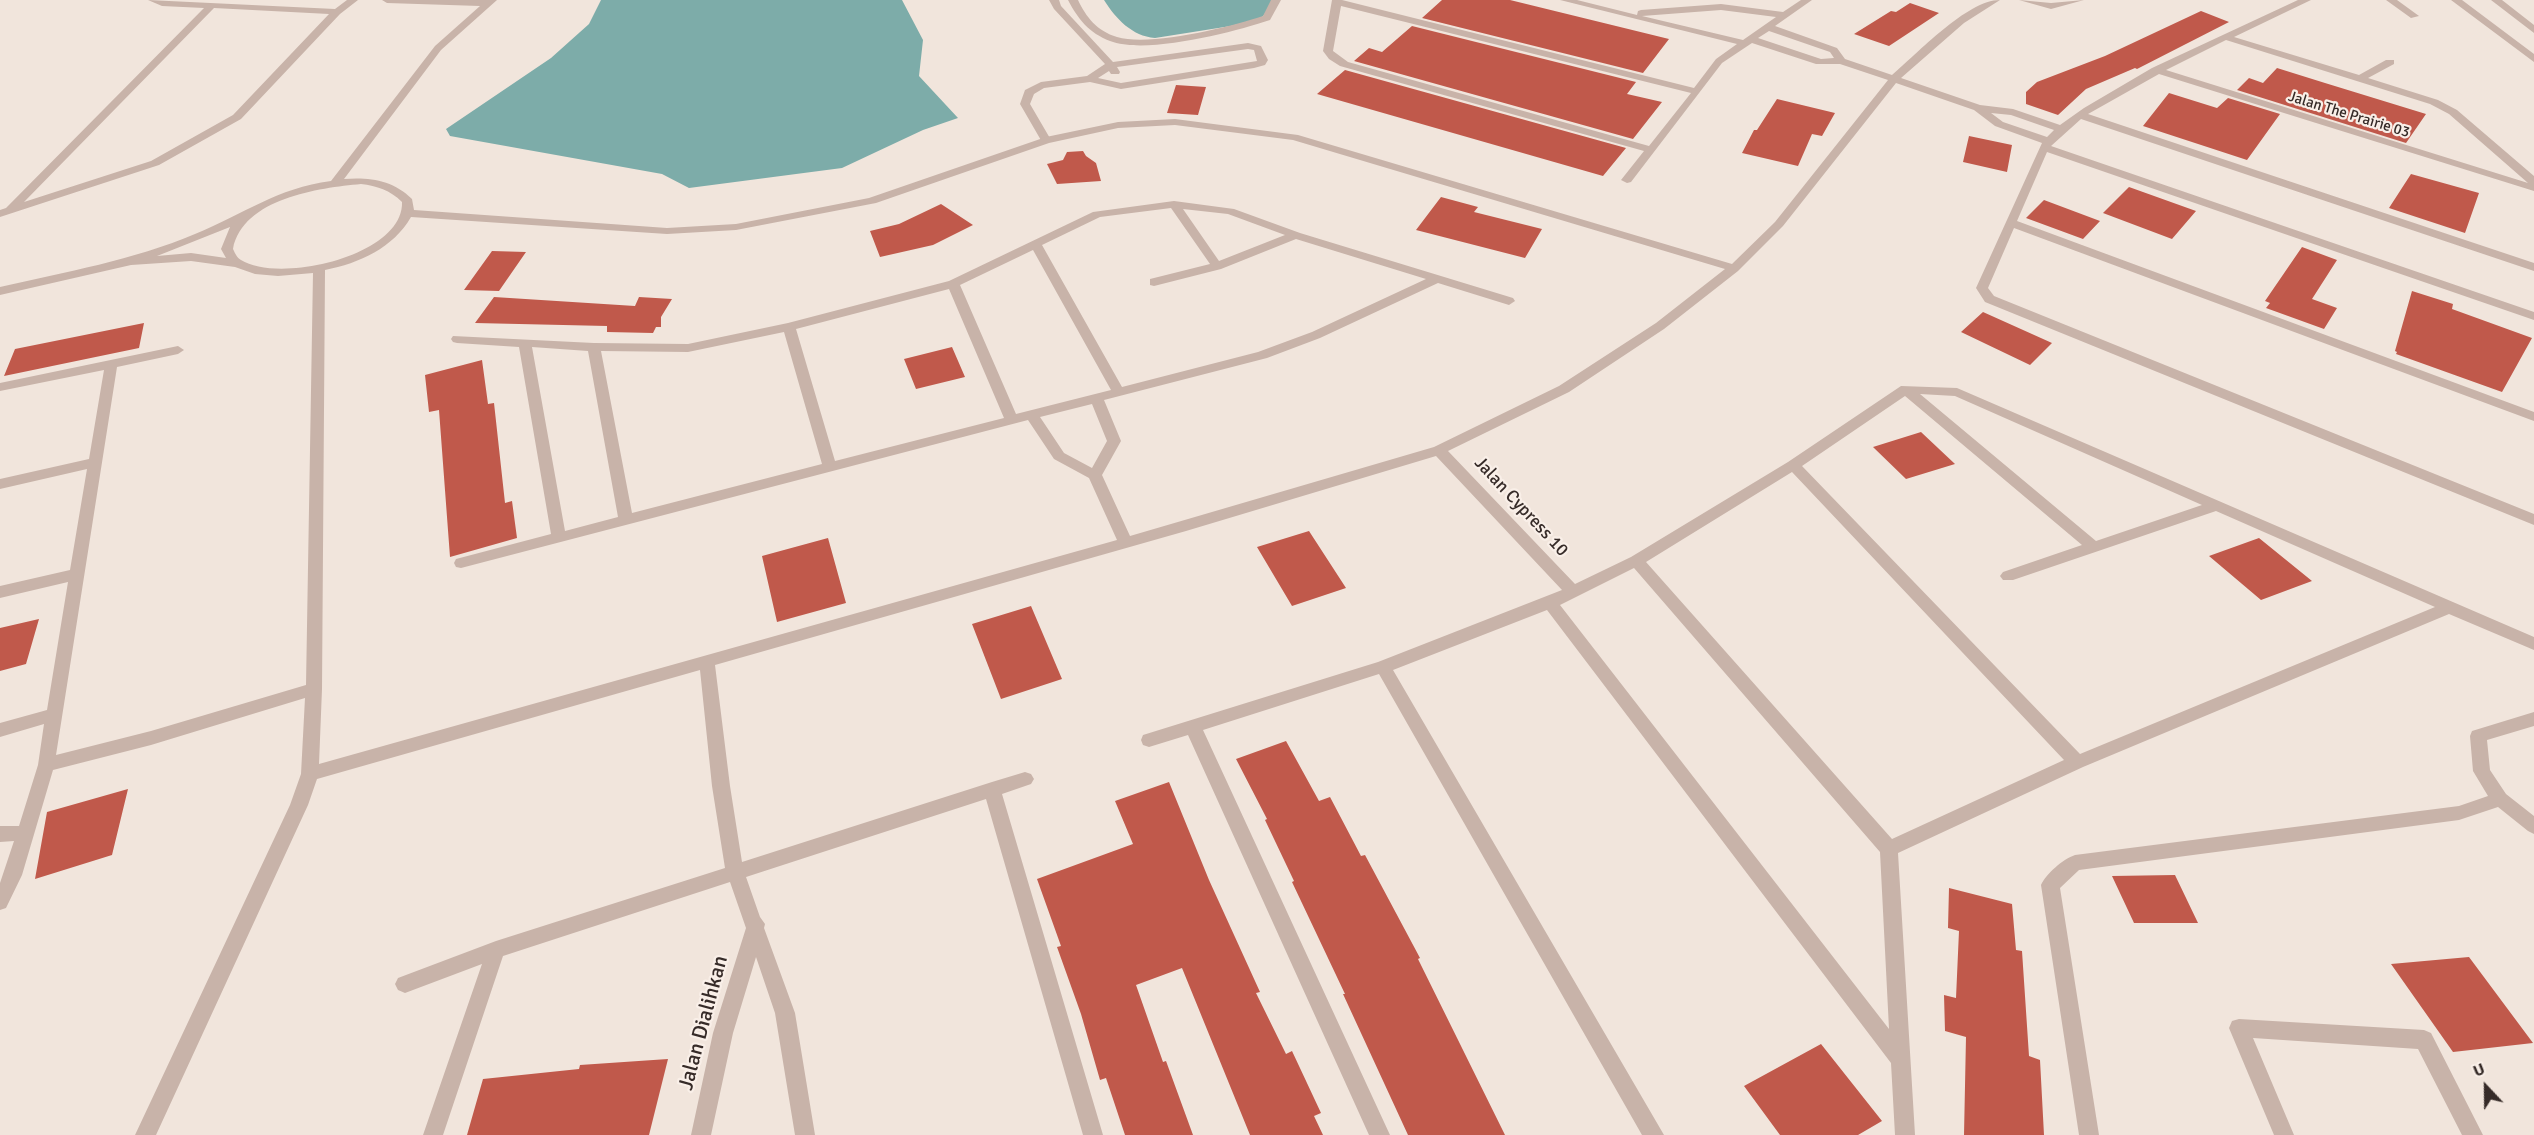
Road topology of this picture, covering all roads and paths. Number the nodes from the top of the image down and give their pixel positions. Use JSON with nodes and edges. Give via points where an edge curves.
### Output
{"nodes":[{"id":1,"x":153,"y":0,"type":"edge"},
{"id":2,"x":353,"y":0,"type":"edge"},
{"id":3,"x":387,"y":0,"type":"edge"},
{"id":4,"x":1054,"y":0,"type":"edge"},
{"id":5,"x":1073,"y":0,"type":"edge"},
{"id":6,"x":1276,"y":0,"type":"edge"},
{"id":7,"x":1807,"y":0,"type":"edge"},
{"id":8,"x":1995,"y":0,"type":"edge"},
{"id":9,"x":2024,"y":0,"type":"edge"},
{"id":10,"x":2079,"y":0,"type":"edge"},
{"id":11,"x":2306,"y":0,"type":"edge"},
{"id":12,"x":2391,"y":0,"type":"edge"},
{"id":13,"x":2456,"y":0,"type":"edge"},
{"id":14,"x":2496,"y":0,"type":"edge"},
{"id":15,"x":490,"y":1,"type":"edge"},
{"id":16,"x":1337,"y":1,"type":"edge"},
{"id":17,"x":1569,"y":1,"type":"edge"},
{"id":18,"x":211,"y":6,"type":"junction"},
{"id":19,"x":337,"y":12,"type":"junction"},
{"id":20,"x":1632,"y":15,"type":"junction"},
{"id":21,"x":1784,"y":15,"type":"junction"},
{"id":22,"x":2414,"y":16,"type":"dead end"},
{"id":23,"x":1768,"y":27,"type":"junction"},
{"id":24,"x":2534,"y":30,"type":"edge"},
{"id":25,"x":2225,"y":37,"type":"junction"},
{"id":26,"x":1746,"y":41,"type":"junction"},
{"id":27,"x":2534,"y":59,"type":"edge"},
{"id":28,"x":1841,"y":61,"type":"junction"},
{"id":29,"x":2390,"y":62,"type":"dead end"},
{"id":30,"x":1111,"y":65,"type":"junction"},
{"id":31,"x":2156,"y":70,"type":"junction"},
{"id":32,"x":2361,"y":78,"type":"junction"},
{"id":33,"x":1090,"y":79,"type":"junction"},
{"id":34,"x":1893,"y":80,"type":"junction"},
{"id":35,"x":1121,"y":86,"type":"junction"},
{"id":36,"x":1697,"y":92,"type":"junction"},
{"id":37,"x":1978,"y":108,"type":"junction"},
{"id":38,"x":2080,"y":115,"type":"junction"},
{"id":39,"x":2062,"y":129,"type":"junction"},
{"id":40,"x":1046,"y":140,"type":"junction"},
{"id":41,"x":2046,"y":144,"type":"junction"},
{"id":42,"x":1652,"y":150,"type":"junction"},
{"id":43,"x":1627,"y":180,"type":"dead end"},
{"id":44,"x":336,"y":182,"type":"junction"},
{"id":45,"x":2534,"y":182,"type":"edge"},
{"id":46,"x":2534,"y":188,"type":"edge"},
{"id":47,"x":1174,"y":204,"type":"junction"},
{"id":48,"x":4,"y":212,"type":"edge"},
{"id":49,"x":408,"y":213,"type":"junction"},
{"id":50,"x":250,"y":214,"type":"junction"},
{"id":51,"x":2012,"y":223,"type":"junction"},
{"id":52,"x":1296,"y":235,"type":"junction"},
{"id":53,"x":1035,"y":243,"type":"junction"},
{"id":54,"x":131,"y":261,"type":"junction"},
{"id":55,"x":235,"y":263,"type":"junction"},
{"id":56,"x":1217,"y":267,"type":"junction"},
{"id":57,"x":2534,"y":267,"type":"edge"},
{"id":58,"x":1734,"y":268,"type":"junction"},
{"id":59,"x":319,"y":269,"type":"junction"},
{"id":60,"x":1437,"y":279,"type":"junction"},
{"id":61,"x":1154,"y":282,"type":"dead end"},
{"id":62,"x":953,"y":284,"type":"junction"},
{"id":63,"x":0,"y":291,"type":"edge"},
{"id":64,"x":1509,"y":301,"type":"dead end"},
{"id":65,"x":2534,"y":316,"type":"edge"},
{"id":66,"x":789,"y":327,"type":"junction"},
{"id":67,"x":457,"y":339,"type":"dead end"},
{"id":68,"x":525,"y":343,"type":"junction"},
{"id":69,"x":594,"y":346,"type":"junction"},
{"id":70,"x":178,"y":350,"type":"dead end"},
{"id":71,"x":111,"y":364,"type":"junction"},
{"id":72,"x":0,"y":387,"type":"edge"},
{"id":73,"x":1906,"y":389,"type":"junction"},
{"id":74,"x":1119,"y":393,"type":"junction"},
{"id":75,"x":1097,"y":400,"type":"junction"},
{"id":76,"x":1032,"y":416,"type":"junction"},
{"id":77,"x":2534,"y":417,"type":"edge"},
{"id":78,"x":1012,"y":421,"type":"junction"},
{"id":79,"x":1439,"y":450,"type":"junction"},
{"id":80,"x":94,"y":463,"type":"junction"},
{"id":81,"x":1793,"y":465,"type":"junction"},
{"id":82,"x":830,"y":468,"type":"junction"},
{"id":83,"x":1095,"y":475,"type":"junction"},
{"id":84,"x":0,"y":484,"type":"edge"},
{"id":85,"x":2217,"y":505,"type":"junction"},
{"id":86,"x":626,"y":520,"type":"junction"},
{"id":87,"x":2534,"y":520,"type":"edge"},
{"id":88,"x":559,"y":537,"type":"junction"},
{"id":89,"x":1126,"y":543,"type":"junction"},
{"id":90,"x":2094,"y":547,"type":"junction"},
{"id":91,"x":1636,"y":561,"type":"junction"},
{"id":92,"x":461,"y":563,"type":"dead end"},
{"id":93,"x":77,"y":574,"type":"junction"},
{"id":94,"x":2008,"y":576,"type":"dead end"},
{"id":95,"x":0,"y":592,"type":"edge"},
{"id":96,"x":1573,"y":592,"type":"junction"},
{"id":97,"x":1550,"y":603,"type":"junction"},
{"id":98,"x":2450,"y":607,"type":"junction"},
{"id":99,"x":2534,"y":644,"type":"edge"},
{"id":100,"x":707,"y":662,"type":"junction"},
{"id":101,"x":1383,"y":667,"type":"junction"},
{"id":102,"x":314,"y":689,"type":"junction"},
{"id":103,"x":54,"y":715,"type":"junction"},
{"id":104,"x":2534,"y":719,"type":"edge"},
{"id":105,"x":1192,"y":725,"type":"junction"},
{"id":106,"x":0,"y":730,"type":"edge"},
{"id":107,"x":1149,"y":740,"type":"dead end"},
{"id":108,"x":2077,"y":762,"type":"junction"},
{"id":109,"x":46,"y":765,"type":"junction"},
{"id":110,"x":310,"y":774,"type":"junction"},
{"id":111,"x":1026,"y":779,"type":"dead end"},
{"id":112,"x":992,"y":789,"type":"junction"},
{"id":113,"x":2500,"y":799,"type":"junction"},
{"id":114,"x":2534,"y":826,"type":"edge"},
{"id":115,"x":25,"y":833,"type":"junction"},
{"id":116,"x":0,"y":834,"type":"edge"},
{"id":117,"x":1889,"y":849,"type":"junction"},
{"id":118,"x":735,"y":872,"type":"junction"},
{"id":119,"x":0,"y":902,"type":"edge"},
{"id":120,"x":756,"y":924,"type":"junction"},
{"id":121,"x":496,"y":950,"type":"junction"},
{"id":122,"x":405,"y":984,"type":"dead end"},
{"id":123,"x":1902,"y":1061,"type":"junction"},
{"id":124,"x":145,"y":1135,"type":"edge"},
{"id":125,"x":433,"y":1135,"type":"edge"},
{"id":126,"x":700,"y":1135,"type":"edge"},
{"id":127,"x":805,"y":1135,"type":"edge"},
{"id":128,"x":1093,"y":1135,"type":"edge"},
{"id":129,"x":1380,"y":1135,"type":"edge"},
{"id":130,"x":1654,"y":1135,"type":"edge"},
{"id":131,"x":1905,"y":1135,"type":"edge"},
{"id":132,"x":2089,"y":1135,"type":"edge"},
{"id":133,"x":2284,"y":1135,"type":"edge"},
{"id":134,"x":2473,"y":1135,"type":"edge"}],
"edges":[{"from":1,"to":18,"type":"street"},
{"from":2,"to":19,"type":"street"},
{"from":3,"to":15,"type":"street"},
{"from":4,"to":30,"type":"street","via":[[1057,8]]},
{"from":5,"to":6,"type":"street","via":[[1082,17],[1113,39],[1129,43],[1250,25],[1267,18]]},
{"from":7,"to":21,"type":"street"},
{"from":8,"to":34,"type":"street","via":[[1954,27]]},
{"from":9,"to":10,"type":"street","via":[[2051,6]]},
{"from":11,"to":25,"type":"street"},
{"from":12,"to":22,"type":"street"},
{"from":13,"to":27,"type":"street"},
{"from":14,"to":24,"type":"street"},
{"from":15,"to":44,"type":"street","via":[[438,48]]},
{"from":16,"to":36,"type":"street"},
{"from":16,"to":42,"type":"street","via":[[1328,51],[1344,64]]},
{"from":17,"to":20,"type":"street"},
{"from":18,"to":19,"type":"street"},
{"from":18,"to":48,"type":"street"},
{"from":19,"to":48,"type":"street","via":[[237,117],[155,163]]},
{"from":20,"to":21,"type":"street","via":[[1721,7]]},
{"from":20,"to":26,"type":"street"},
{"from":21,"to":23,"type":"street"},
{"from":23,"to":26,"type":"street"},
{"from":23,"to":28,"type":"street","via":[[1834,50]]},
{"from":25,"to":31,"type":"street"},
{"from":25,"to":32,"type":"street"},
{"from":26,"to":28,"type":"street","via":[[1820,62]]},
{"from":26,"to":36,"type":"street","via":[[1719,61]]},
{"from":28,"to":34,"type":"street"},
{"from":29,"to":32,"type":"street"},
{"from":30,"to":33,"type":"street"},
{"from":30,"to":35,"type":"street"},
{"from":30,"to":35,"type":"street","via":[[1248,46],[1258,48],[1263,60],[1254,65]]},
{"from":31,"to":38,"type":"street"},
{"from":31,"to":46,"type":"street","name":"Jalan The Prairie 03"},
{"from":32,"to":45,"type":"street","via":[[2453,112]]},
{"from":33,"to":35,"type":"street"},
{"from":33,"to":40,"type":"street","via":[[1041,85],[1029,92],[1025,104]]},
{"from":34,"to":37,"type":"street"},
{"from":34,"to":58,"type":"street","via":[[1779,224]]},
{"from":36,"to":42,"type":"street"},
{"from":37,"to":39,"type":"street","via":[[2013,112]]},
{"from":37,"to":41,"type":"street","via":[[1999,124]]},
{"from":38,"to":39,"type":"street"},
{"from":38,"to":57,"type":"street"},
{"from":39,"to":41,"type":"street"},
{"from":40,"to":49,"type":"street","via":[[872,201],[736,227],[666,231]]},
{"from":40,"to":58,"type":"street","via":[[1118,125],[1175,123],[1294,137]]},
{"from":41,"to":51,"type":"street"},
{"from":41,"to":65,"type":"street"},
{"from":42,"to":43,"type":"street"},
{"from":44,"to":49,"type":"street","via":[[372,182],[399,190],[408,201]]},
{"from":44,"to":50,"type":"street","via":[[275,199]]},
{"from":47,"to":52,"type":"street","via":[[1230,211]]},
{"from":47,"to":53,"type":"street","via":[[1097,214]]},
{"from":47,"to":56,"type":"street"},
{"from":49,"to":59,"type":"street","via":[[388,239],[369,251]]},
{"from":50,"to":54,"type":"street"},
{"from":50,"to":55,"type":"street","via":[[232,231],[227,249]]},
{"from":51,"to":77,"type":"street"},
{"from":51,"to":87,"type":"street","via":[[1982,288],[1989,299]]},
{"from":52,"to":56,"type":"street"},
{"from":52,"to":60,"type":"street"},
{"from":53,"to":62,"type":"street"},
{"from":53,"to":74,"type":"street"},
{"from":54,"to":55,"type":"street","via":[[191,257]]},
{"from":54,"to":63,"type":"street"},
{"from":55,"to":59,"type":"street","via":[[265,272]]},
{"from":56,"to":61,"type":"street"},
{"from":58,"to":79,"type":"street","via":[[1660,326],[1564,389]]},
{"from":59,"to":102,"type":"street"},
{"from":60,"to":64,"type":"street"},
{"from":60,"to":74,"type":"street","via":[[1289,346]]},
{"from":62,"to":66,"type":"street"},
{"from":62,"to":78,"type":"street"},
{"from":66,"to":69,"type":"street","via":[[688,348]]},
{"from":66,"to":82,"type":"street"},
{"from":67,"to":68,"type":"street"},
{"from":68,"to":69,"type":"street"},
{"from":68,"to":88,"type":"street"},
{"from":69,"to":86,"type":"street"},
{"from":70,"to":71,"type":"street"},
{"from":71,"to":72,"type":"street"},
{"from":71,"to":80,"type":"street"},
{"from":73,"to":81,"type":"street"},
{"from":73,"to":85,"type":"street","via":[[1957,392]]},
{"from":73,"to":90,"type":"street"},
{"from":74,"to":75,"type":"street"},
{"from":75,"to":76,"type":"street"},
{"from":75,"to":83,"type":"street","via":[[1114,441]]},
{"from":76,"to":78,"type":"street"},
{"from":76,"to":83,"type":"street","via":[[1059,456]]},
{"from":78,"to":82,"type":"street"},
{"from":79,"to":89,"type":"street"},
{"from":79,"to":96,"type":"street","name":"Jalan Cypress 10"},
{"from":80,"to":84,"type":"street"},
{"from":80,"to":93,"type":"street"},
{"from":81,"to":91,"type":"street"},
{"from":81,"to":108,"type":"street"},
{"from":82,"to":86,"type":"street"},
{"from":83,"to":89,"type":"street"},
{"from":85,"to":90,"type":"street"},
{"from":85,"to":98,"type":"street"},
{"from":86,"to":88,"type":"street"},
{"from":88,"to":92,"type":"street"},
{"from":89,"to":100,"type":"street"},
{"from":90,"to":94,"type":"street"},
{"from":91,"to":96,"type":"street"},
{"from":91,"to":117,"type":"street"},
{"from":93,"to":95,"type":"street"},
{"from":93,"to":103,"type":"street"},
{"from":96,"to":97,"type":"street"},
{"from":97,"to":101,"type":"street"},
{"from":97,"to":123,"type":"street"},
{"from":98,"to":99,"type":"street"},
{"from":98,"to":108,"type":"street"},
{"from":100,"to":110,"type":"street"},
{"from":100,"to":118,"type":"street"},
{"from":101,"to":105,"type":"street"},
{"from":101,"to":130,"type":"street"},
{"from":102,"to":109,"type":"street"},
{"from":102,"to":110,"type":"street"},
{"from":103,"to":106,"type":"street"},
{"from":103,"to":109,"type":"street"},
{"from":104,"to":113,"type":"street","via":[[2478,736],[2482,771]]},
{"from":105,"to":107,"type":"street"},
{"from":105,"to":129,"type":"street"},
{"from":108,"to":117,"type":"street"},
{"from":109,"to":115,"type":"street"},
{"from":110,"to":124,"type":"street","via":[[282,844]]},
{"from":111,"to":112,"type":"street"},
{"from":112,"to":118,"type":"street"},
{"from":112,"to":128,"type":"street"},
{"from":113,"to":114,"type":"street"},
{"from":113,"to":132,"type":"street","via":[[2459,813],[2075,863],[2050,885]]},
{"from":115,"to":116,"type":"street"},
{"from":115,"to":119,"type":"street","via":[[13,875]]},
{"from":117,"to":123,"type":"street"},
{"from":118,"to":120,"type":"street"},
{"from":118,"to":121,"type":"street"},
{"from":120,"to":126,"type":"street","name":"Jalan Dialihkan","via":[[723,1033]]},
{"from":120,"to":127,"type":"street","via":[[785,1013]]},
{"from":121,"to":122,"type":"street"},
{"from":121,"to":125,"type":"street"},
{"from":123,"to":131,"type":"street"},
{"from":133,"to":134,"type":"street","via":[[2239,1028],[2424,1040]]}]}
